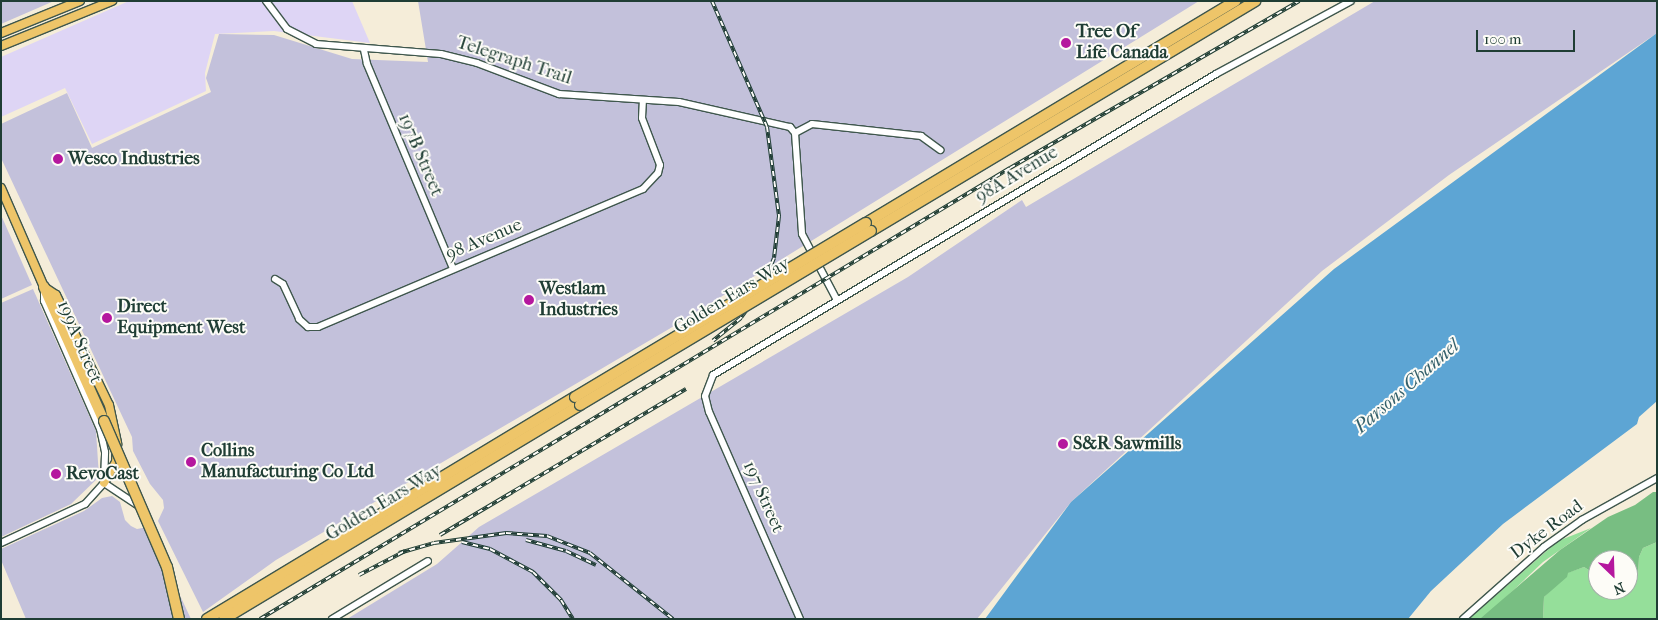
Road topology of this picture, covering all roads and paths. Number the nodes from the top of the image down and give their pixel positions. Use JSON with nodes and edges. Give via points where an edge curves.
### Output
{"nodes":[{"id":1,"x":80,"y":1,"type":"edge"},
{"id":2,"x":112,"y":1,"type":"edge"},
{"id":3,"x":266,"y":1,"type":"edge"},
{"id":4,"x":1236,"y":1,"type":"edge"},
{"id":5,"x":1256,"y":1,"type":"edge"},
{"id":6,"x":1351,"y":1,"type":"edge"},
{"id":7,"x":1,"y":33,"type":"edge"},
{"id":8,"x":1,"y":46,"type":"edge"},
{"id":9,"x":364,"y":50,"type":"junction"},
{"id":10,"x":643,"y":100,"type":"junction"},
{"id":11,"x":795,"y":133,"type":"junction"},
{"id":12,"x":940,"y":150,"type":"dead end"},
{"id":13,"x":1,"y":188,"type":"edge"},
{"id":14,"x":869,"y":227,"type":"junction"},
{"id":15,"x":453,"y":270,"type":"junction"},
{"id":16,"x":275,"y":279,"type":"dead end"},
{"id":17,"x":44,"y":287,"type":"junction"},
{"id":18,"x":836,"y":300,"type":"junction"},
{"id":19,"x":707,"y":387,"type":"joint"},
{"id":20,"x":1657,"y":478,"type":"edge"},
{"id":21,"x":104,"y":483,"type":"junction"},
{"id":22,"x":144,"y":510,"type":"dead end"},
{"id":23,"x":1,"y":543,"type":"edge"},
{"id":24,"x":428,"y":561,"type":"dead end"},
{"id":25,"x":240,"y":602,"type":"junction"},
{"id":26,"x":179,"y":619,"type":"edge"},
{"id":27,"x":207,"y":619,"type":"edge"},
{"id":28,"x":224,"y":619,"type":"edge"},
{"id":29,"x":332,"y":619,"type":"edge"},
{"id":30,"x":800,"y":619,"type":"edge"},
{"id":31,"x":1463,"y":619,"type":"edge"}],
"edges":[{"from":1,"to":7,"type":"main road"},
{"from":2,"to":8,"type":"main road"},
{"from":3,"to":9,"type":"street","name":"Telegraph Trail","via":[[287,29],[305,40]]},
{"from":4,"to":14,"type":"highway","name":"Golden Ears Way"},
{"from":5,"to":14,"type":"highway","name":"Golden Ears Way"},
{"from":6,"to":18,"type":"street","name":"98A Avenue","via":[[1216,74]]},
{"from":9,"to":10,"type":"street","name":"Telegraph Trail","via":[[441,54],[477,63],[559,94]]},
{"from":9,"to":15,"type":"street","name":"197B Street","via":[[396,136]]},
{"from":10,"to":11,"type":"street","name":"Telegraph Trail","via":[[679,102],[783,124]]},
{"from":10,"to":15,"type":"street","name":"98 Avenue","via":[[642,118],[660,165],[658,173],[643,189]]},
{"from":11,"to":12,"type":"street","via":[[812,124],[921,136]]},
{"from":11,"to":18,"type":"street","via":[[802,234]]},
{"from":13,"to":17,"type":"main road","name":"199A Street"},
{"from":14,"to":25,"type":"highway","name":"Golden Ears Way","bridge":true},
{"from":15,"to":16,"type":"street","name":"98 Avenue","via":[[318,326],[308,327],[299,319],[283,284]]},
{"from":17,"to":21,"type":"street","name":"199A Street","via":[[44,301],[100,429],[105,452]]},
{"from":17,"to":21,"type":"main road","via":[[56,295],[114,424],[116,462]]},
{"from":17,"to":26,"type":"highway","bridge":true,"via":[[168,567]]},
{"from":18,"to":19,"type":"street","name":"98A Avenue","via":[[718,371]]},
{"from":19,"to":30,"type":"street","name":"197 Street","via":[[709,412]]},
{"from":20,"to":31,"type":"street","name":"Dyke Road","via":[[1559,536]]},
{"from":21,"to":22,"type":"street"},
{"from":21,"to":23,"type":"street","via":[[85,504]]},
{"from":24,"to":29,"type":"street"},
{"from":25,"to":27,"type":"highway","name":"Golden Ears Way"},
{"from":25,"to":28,"type":"highway","name":"Golden Ears Way"}]}
